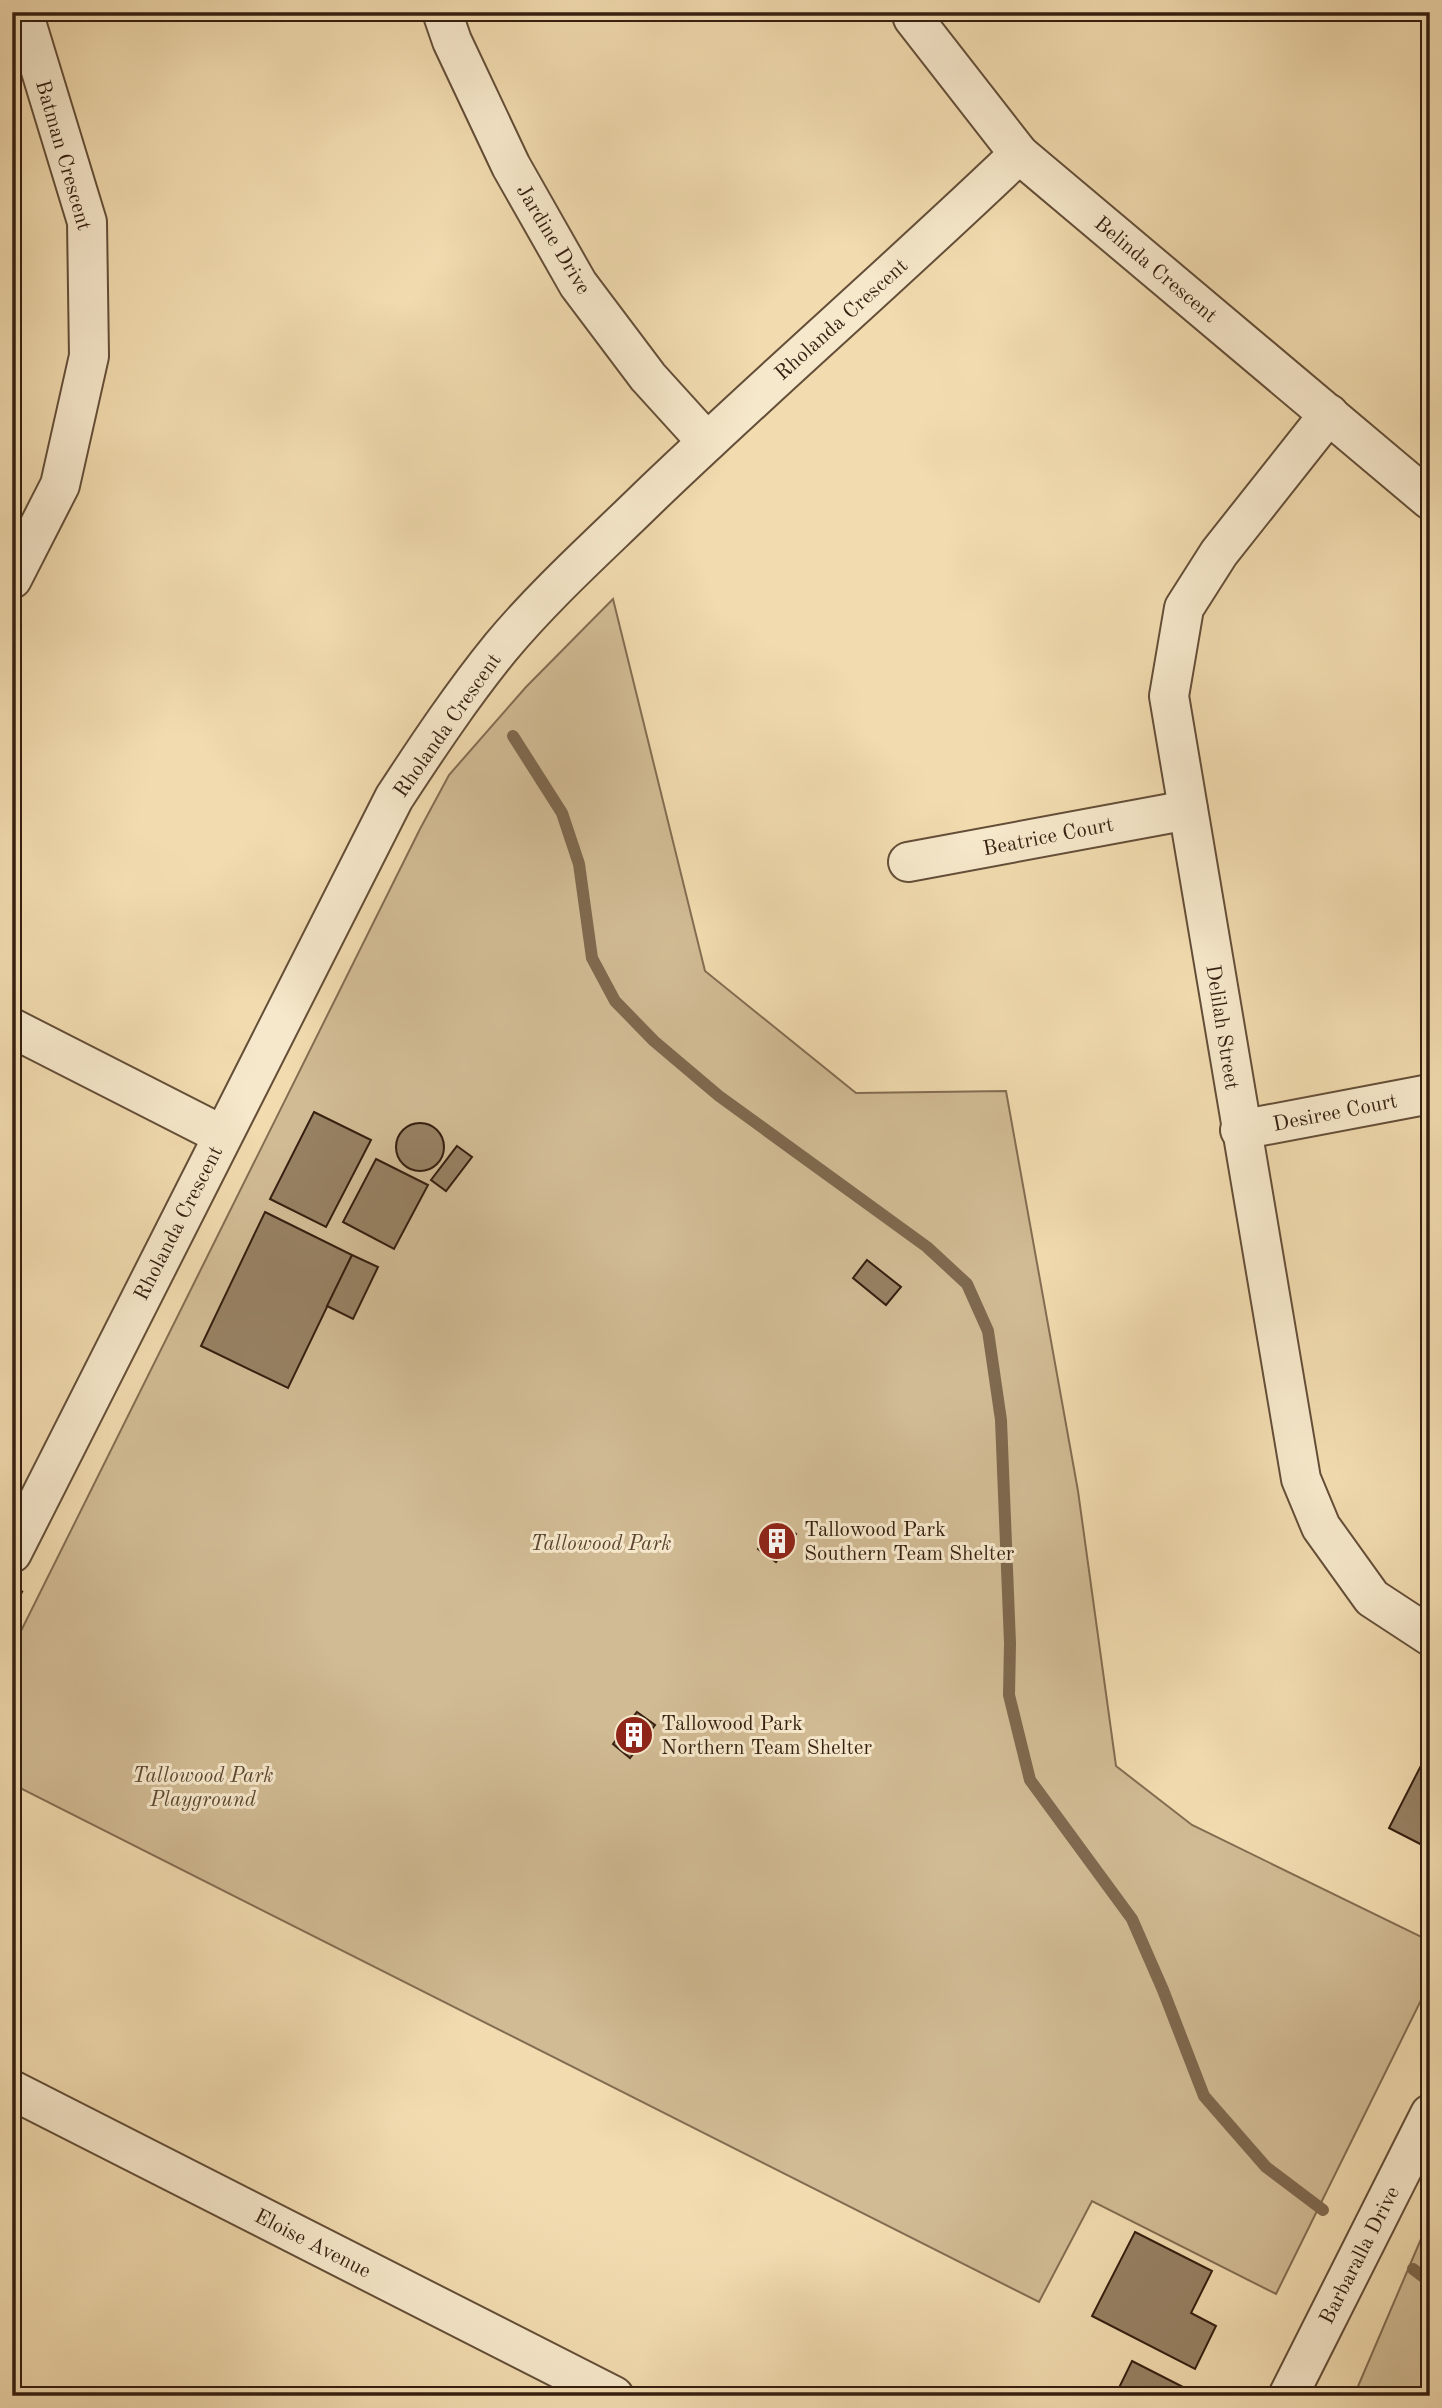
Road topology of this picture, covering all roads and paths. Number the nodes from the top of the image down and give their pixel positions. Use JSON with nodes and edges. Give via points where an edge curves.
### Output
{"nodes":[{"id":1,"x":23,"y":12,"type":"edge"},
{"id":2,"x":442,"y":12,"type":"edge"},
{"id":3,"x":911,"y":12,"type":"edge"},
{"id":4,"x":1019,"y":154,"type":"junction"},
{"id":5,"x":1329,"y":414,"type":"junction"},
{"id":6,"x":707,"y":442,"type":"junction"},
{"id":7,"x":1430,"y":500,"type":"edge"},
{"id":8,"x":17,"y":560,"type":"edge"},
{"id":9,"x":1188,"y":810,"type":"junction"},
{"id":10,"x":908,"y":862,"type":"dead end"},
{"id":11,"x":12,"y":1028,"type":"edge"},
{"id":12,"x":1430,"y":1094,"type":"edge"},
{"id":13,"x":1240,"y":1130,"type":"junction"},
{"id":14,"x":222,"y":1135,"type":"junction"},
{"id":15,"x":18,"y":1569,"type":"edge"},
{"id":16,"x":12,"y":1610,"type":"edge"},
{"id":17,"x":1430,"y":1636,"type":"edge"},
{"id":18,"x":12,"y":2090,"type":"edge"},
{"id":19,"x":1430,"y":2114,"type":"edge"},
{"id":20,"x":614,"y":2396,"type":"edge"},
{"id":21,"x":1288,"y":2396,"type":"edge"}],
"edges":[{"from":1,"to":8,"type":"street","name":"Batman Crescent","via":[[87,222],[89,356],[60,485]]},
{"from":2,"to":6,"type":"street","name":"Jardine Drive","via":[[511,166],[578,284],[648,377]]},
{"from":3,"to":4,"type":"street","name":"Belinda Crescent"},
{"from":4,"to":5,"type":"street","name":"Belinda Crescent"},
{"from":4,"to":6,"type":"street","name":"Rholanda Crescent"},
{"from":5,"to":7,"type":"street","name":"Belinda Crescent"},
{"from":5,"to":9,"type":"street","name":"Delilah Street","via":[[1219,553],[1184,608],[1169,696]]},
{"from":6,"to":14,"type":"street","name":"Rholanda Crescent","via":[[502,646],[443,724],[394,798]]},
{"from":9,"to":10,"type":"street","name":"Beatrice Court"},
{"from":9,"to":13,"type":"street","name":"Delilah Street"},
{"from":11,"to":14,"type":"street"},
{"from":12,"to":13,"type":"street","name":"Desiree Court"},
{"from":13,"to":17,"type":"street","name":"Delilah Street","via":[[1301,1479],[1321,1527],[1373,1598]]},
{"from":14,"to":15,"type":"street","name":"Rholanda Crescent"},
{"from":15,"to":16,"type":"path"},
{"from":18,"to":20,"type":"street","name":"Eloise Avenue"},
{"from":19,"to":21,"type":"street","name":"Barbaralla Drive"}]}
